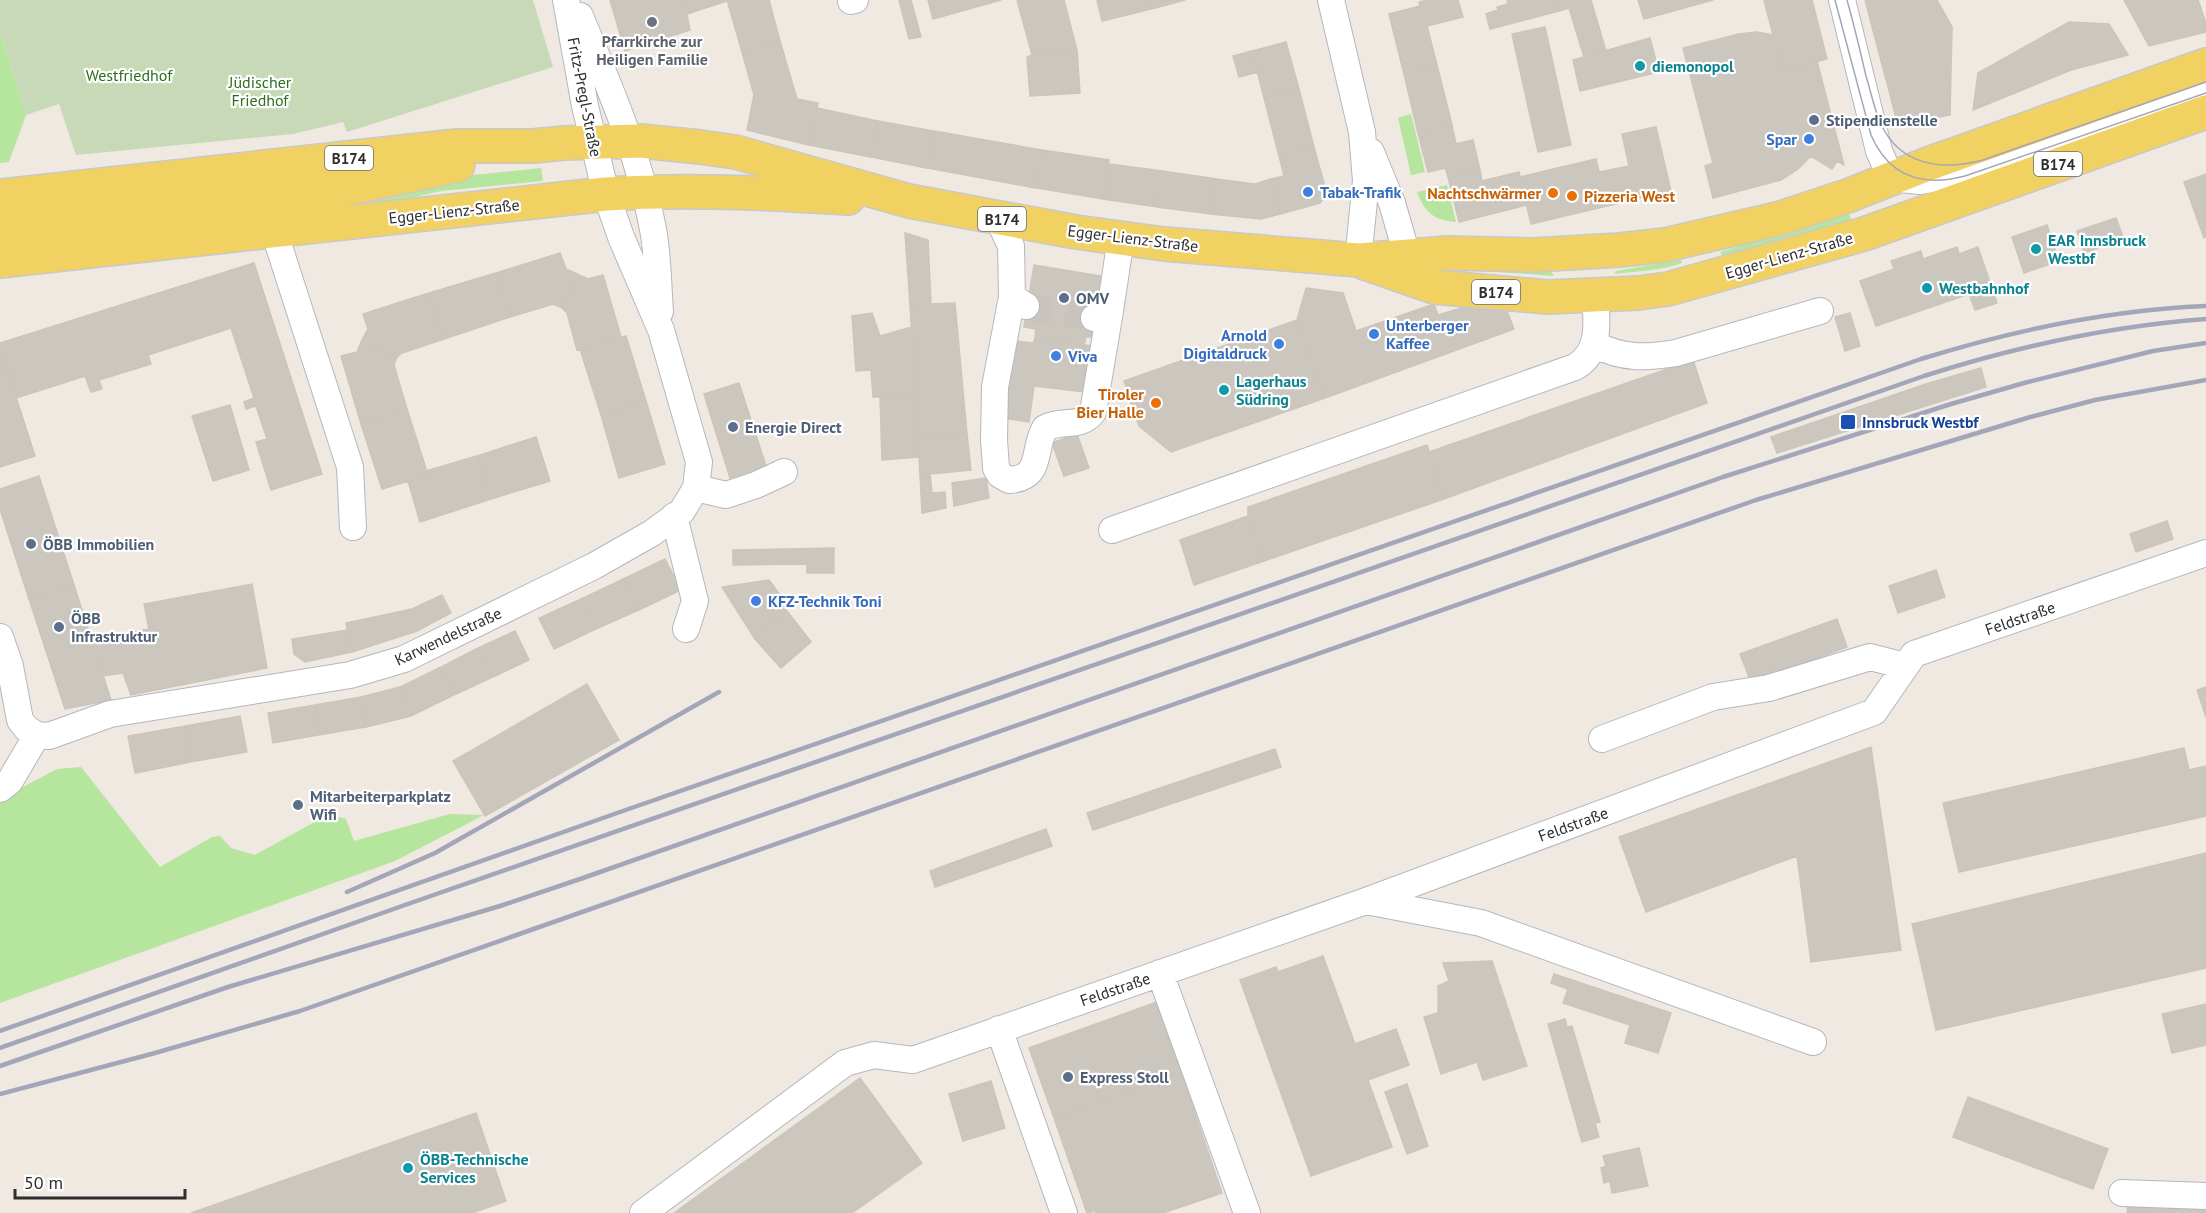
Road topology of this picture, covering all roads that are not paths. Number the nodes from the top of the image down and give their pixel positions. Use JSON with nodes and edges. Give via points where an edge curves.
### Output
{"nodes":[{"id":1,"x":566,"y":0,"type":"edge"},
{"id":2,"x":573,"y":0,"type":"edge"},
{"id":3,"x":1331,"y":0,"type":"edge"},
{"id":4,"x":1842,"y":0,"type":"edge"},
{"id":5,"x":2206,"y":65,"type":"edge"},
{"id":6,"x":2206,"y":87,"type":"edge"},
{"id":7,"x":2206,"y":112,"type":"edge"},
{"id":8,"x":1362,"y":132,"type":"junction"},
{"id":9,"x":630,"y":141,"type":"junction"},
{"id":10,"x":594,"y":142,"type":"junction"},
{"id":11,"x":533,"y":146,"type":"junction"},
{"id":12,"x":1955,"y":175,"type":"junction"},
{"id":13,"x":1891,"y":178,"type":"junction"},
{"id":14,"x":645,"y":192,"type":"junction"},
{"id":15,"x":606,"y":194,"type":"junction"},
{"id":16,"x":0,"y":196,"type":"edge"},
{"id":17,"x":909,"y":201,"type":"junction"},
{"id":18,"x":1911,"y":217,"type":"junction"},
{"id":19,"x":998,"y":218,"type":"junction"},
{"id":20,"x":0,"y":228,"type":"edge"},
{"id":21,"x":274,"y":231,"type":"junction"},
{"id":22,"x":1121,"y":238,"type":"junction"},
{"id":23,"x":1620,"y":250,"type":"junction"},
{"id":24,"x":1407,"y":255,"type":"junction"},
{"id":25,"x":1358,"y":260,"type":"junction"},
{"id":26,"x":0,"y":261,"type":"edge"},
{"id":27,"x":1595,"y":295,"type":"junction"},
{"id":28,"x":1820,"y":312,"type":"dead end"},
{"id":29,"x":661,"y":330,"type":"junction"},
{"id":30,"x":1595,"y":344,"type":"junction"},
{"id":31,"x":784,"y":472,"type":"dead end"},
{"id":32,"x":696,"y":488,"type":"junction"},
{"id":33,"x":674,"y":516,"type":"junction"},
{"id":34,"x":353,"y":527,"type":"dead end"},
{"id":35,"x":1112,"y":530,"type":"dead end"},
{"id":36,"x":2206,"y":553,"type":"edge"},
{"id":37,"x":686,"y":629,"type":"dead end"},
{"id":38,"x":0,"y":637,"type":"edge"},
{"id":39,"x":1905,"y":666,"type":"junction"},
{"id":40,"x":38,"y":735,"type":"junction"},
{"id":41,"x":1602,"y":739,"type":"dead end"},
{"id":42,"x":0,"y":789,"type":"edge"},
{"id":43,"x":1366,"y":901,"type":"junction"},
{"id":44,"x":1160,"y":973,"type":"junction"},
{"id":45,"x":999,"y":1029,"type":"junction"},
{"id":46,"x":1814,"y":1042,"type":"dead end"},
{"id":47,"x":2122,"y":1193,"type":"dead end"},
{"id":48,"x":2206,"y":1196,"type":"edge"},
{"id":49,"x":643,"y":1213,"type":"edge"},
{"id":50,"x":1065,"y":1213,"type":"edge"},
{"id":51,"x":1247,"y":1213,"type":"edge"}],
"edges":[{"from":1,"to":10,"type":"street","name":"Fritz-Pregl-Straße"},
{"from":2,"to":9,"type":"street","name":"Fritz-Pregl-Straße"},
{"from":3,"to":8,"type":"street"},
{"from":4,"to":13,"type":"street","via":[[1879,151]]},
{"from":5,"to":13,"type":"main road","name":"Egger-Lienz-Straße","number":"B174"},
{"from":6,"to":12,"type":"street"},
{"from":7,"to":18,"type":"main road","name":"Egger-Lienz-Straße","number":"B174"},
{"from":8,"to":24,"type":"street","via":[[1392,203]]},
{"from":8,"to":25,"type":"street","via":[[1366,181]]},
{"from":9,"to":10,"type":"main road","name":"Egger-Lienz-Straße","number":"B174"},
{"from":9,"to":14,"type":"street","name":"Fritz-Pregl-Straße"},
{"from":9,"to":17,"type":"main road","name":"Egger-Lienz-Straße","number":"B174","via":[[735,152]]},
{"from":10,"to":11,"type":"main road","name":"Egger-Lienz-Straße","number":"B174"},
{"from":10,"to":15,"type":"street","name":"Fritz-Pregl-Straße"},
{"from":11,"to":16,"type":"main road","name":"Egger-Lienz-Straße","number":"B174","via":[[457,146]]},
{"from":11,"to":20,"type":"main road","name":"Egger-Lienz-Straße","via":[[341,190]]},
{"from":12,"to":13,"type":"street","via":[[1920,182]]},
{"from":12,"to":18,"type":"street"},
{"from":13,"to":18,"type":"main road"},
{"from":13,"to":23,"type":"main road","name":"Egger-Lienz-Straße","number":"B174","via":[[1824,205],[1741,229]]},
{"from":14,"to":15,"type":"main road","name":"Egger-Lienz-Straße","number":"B174"},
{"from":14,"to":17,"type":"main road","name":"Egger-Lienz-Straße","number":"B174","via":[[770,193]]},
{"from":14,"to":29,"type":"street","via":[[656,247]]},
{"from":15,"to":21,"type":"main road","name":"Egger-Lienz-Straße","number":"B174"},
{"from":15,"to":29,"type":"street"},
{"from":17,"to":19,"type":"main road","name":"Egger-Lienz-Straße","number":"B174"},
{"from":18,"to":27,"type":"main road","name":"Egger-Lienz-Straße","number":"B174","via":[[1668,289]]},
{"from":19,"to":22,"type":"main road","name":"Egger-Lienz-Straße","number":"B174"},
{"from":19,"to":22,"type":"street","via":[[1011,246],[1020,302],[995,387],[996,468],[1000,476],[1009,480],[1023,477],[1032,469],[1045,428],[1080,422],[1093,412],[1102,315]]},
{"from":21,"to":26,"type":"main road","name":"Egger-Lienz-Straße","number":"B174"},
{"from":21,"to":34,"type":"street","via":[[350,467]]},
{"from":22,"to":25,"type":"main road","name":"Egger-Lienz-Straße","number":"B174"},
{"from":23,"to":24,"type":"main road","name":"Egger-Lienz-Straße","number":"B174"},
{"from":23,"to":27,"type":"main road","via":[[1593,266]]},
{"from":24,"to":25,"type":"main road","name":"Egger-Lienz-Straße","number":"B174"},
{"from":25,"to":27,"type":"main road","name":"Egger-Lienz-Straße","number":"B174","via":[[1434,287],[1548,297]]},
{"from":27,"to":30,"type":"street"},
{"from":28,"to":30,"type":"street","via":[[1659,356],[1620,354]]},
{"from":29,"to":32,"type":"street","via":[[699,462]]},
{"from":30,"to":35,"type":"street","via":[[1583,363],[1555,375]]},
{"from":31,"to":32,"type":"street","via":[[726,495]]},
{"from":32,"to":33,"type":"street","name":"Karwendelstraße","via":[[682,511]]},
{"from":33,"to":37,"type":"street","via":[[695,601]]},
{"from":33,"to":40,"type":"street","name":"Karwendelstraße","via":[[594,566],[404,659],[350,675],[110,714],[61,733]]},
{"from":36,"to":39,"type":"street","name":"Feldstraße","via":[[1914,654]]},
{"from":38,"to":40,"type":"street","via":[[20,720]]},
{"from":39,"to":41,"type":"street","via":[[1870,657],[1769,688],[1713,697]]},
{"from":39,"to":43,"type":"street","name":"Feldstraße","via":[[1874,712]]},
{"from":40,"to":42,"type":"street","via":[[10,781]]},
{"from":43,"to":44,"type":"street","name":"Feldstraße"},
{"from":43,"to":46,"type":"street","via":[[1481,923]]},
{"from":44,"to":45,"type":"street","name":"Feldstraße"},
{"from":44,"to":51,"type":"street"},
{"from":45,"to":49,"type":"street","name":"Feldstraße","via":[[913,1060],[874,1055],[845,1063]]},
{"from":45,"to":50,"type":"street"},
{"from":47,"to":48,"type":"street"}]}
